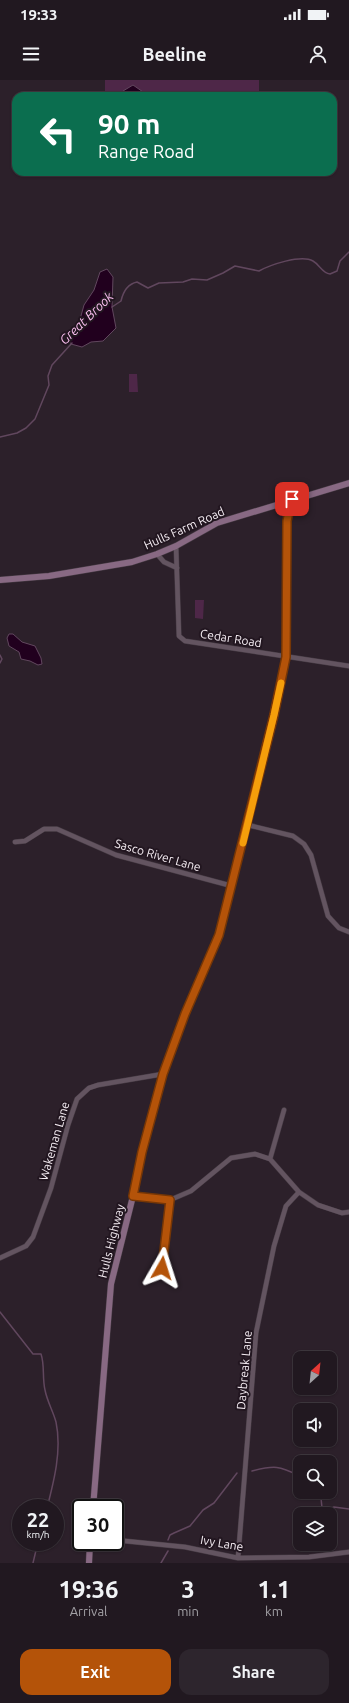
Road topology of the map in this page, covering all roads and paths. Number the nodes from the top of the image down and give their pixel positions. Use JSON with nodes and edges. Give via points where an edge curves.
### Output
{"nodes":[{"id":1,"x":349,"y":483,"type":"edge"},
{"id":2,"x":292,"y":499,"type":"junction"},
{"id":3,"x":282,"y":503,"type":"junction"},
{"id":4,"x":287,"y":521,"type":"junction"},
{"id":5,"x":176,"y":546,"type":"junction"},
{"id":6,"x":156,"y":554,"type":"junction"},
{"id":7,"x":177,"y":568,"type":"junction"},
{"id":8,"x":0,"y":580,"type":"edge"},
{"id":9,"x":286,"y":657,"type":"junction"},
{"id":10,"x":349,"y":666,"type":"edge"},
{"id":11,"x":248,"y":825,"type":"junction"},
{"id":12,"x":15,"y":842,"type":"dead end"},
{"id":13,"x":232,"y":886,"type":"junction"},
{"id":14,"x":349,"y":932,"type":"edge"},
{"id":15,"x":163,"y":1074,"type":"junction"},
{"id":16,"x":284,"y":1110,"type":"dead end"},
{"id":17,"x":270,"y":1159,"type":"junction"},
{"id":18,"x":299,"y":1192,"type":"junction"},
{"id":19,"x":133,"y":1196,"type":"junction"},
{"id":20,"x":170,"y":1200,"type":"junction"},
{"id":21,"x":349,"y":1212,"type":"edge"},
{"id":22,"x":0,"y":1258,"type":"edge"},
{"id":23,"x":168,"y":1276,"type":"dead end"},
{"id":24,"x":93,"y":1499,"type":"edge"},
{"id":25,"x":124,"y":1541,"type":"edge"},
{"id":26,"x":90,"y":1551,"type":"edge"},
{"id":27,"x":349,"y":1552,"type":"edge"},
{"id":28,"x":309,"y":1556,"type":"junction"},
{"id":29,"x":238,"y":1558,"type":"junction"},
{"id":30,"x":89,"y":1563,"type":"edge"},
{"id":31,"x":309,"y":1563,"type":"edge"}],
"edges":[{"from":1,"to":2,"type":"street","name":"Hulls Farm Road"},
{"from":2,"to":3,"type":"street","name":"Hulls Farm Road"},
{"from":2,"to":4,"type":"street","name":"Hulls Highway"},
{"from":3,"to":4,"type":"street","name":"Hulls Highway"},
{"from":3,"to":5,"type":"street","name":"Hulls Farm Road","via":[[217,523]]},
{"from":4,"to":9,"type":"street","name":"Hulls Highway"},
{"from":5,"to":6,"type":"street","name":"Hulls Farm Road"},
{"from":5,"to":7,"type":"street","name":"Cedar Road"},
{"from":6,"to":7,"type":"street","via":[[164,562]]},
{"from":6,"to":8,"type":"street","name":"Hulls Farm Road","via":[[132,562],[49,576]]},
{"from":7,"to":9,"type":"street","name":"Cedar Road","via":[[179,636],[185,641]]},
{"from":9,"to":10,"type":"street","name":"Cedar Road"},
{"from":9,"to":11,"type":"street","name":"Hulls Highway"},
{"from":11,"to":13,"type":"street","name":"Hulls Highway"},
{"from":11,"to":14,"type":"street","via":[[293,836],[304,844],[311,855],[328,916],[339,928]]},
{"from":12,"to":13,"type":"street","name":"Sasco River Lane","via":[[25,841],[44,829],[57,829],[116,855]]},
{"from":13,"to":15,"type":"street","name":"Hulls Highway","via":[[219,935],[185,1014]]},
{"from":15,"to":19,"type":"street","name":"Hulls Highway"},
{"from":15,"to":22,"type":"street","name":"Wakeman Lane","via":[[98,1085],[89,1088],[77,1099],[51,1188],[33,1237],[26,1246]]},
{"from":16,"to":17,"type":"street"},
{"from":17,"to":18,"type":"street"},
{"from":17,"to":20,"type":"street","via":[[255,1154],[231,1158],[191,1191]]},
{"from":18,"to":21,"type":"street","via":[[318,1205],[342,1213]]},
{"from":18,"to":29,"type":"street","name":"Daybreak Lane","via":[[286,1206],[274,1246],[256,1333]]},
{"from":19,"to":20,"type":"street"},
{"from":19,"to":24,"type":"street","name":"Hulls Highway","via":[[111,1284]]},
{"from":20,"to":23,"type":"street","via":[[162,1268]]},
{"from":25,"to":29,"type":"street","name":"Ivy Lane","via":[[185,1547]]},
{"from":26,"to":30,"type":"street"},
{"from":27,"to":28,"type":"street","name":"Ivy Lane"},
{"from":28,"to":29,"type":"street","name":"Ivy Lane"},
{"from":28,"to":31,"type":"street"}]}
